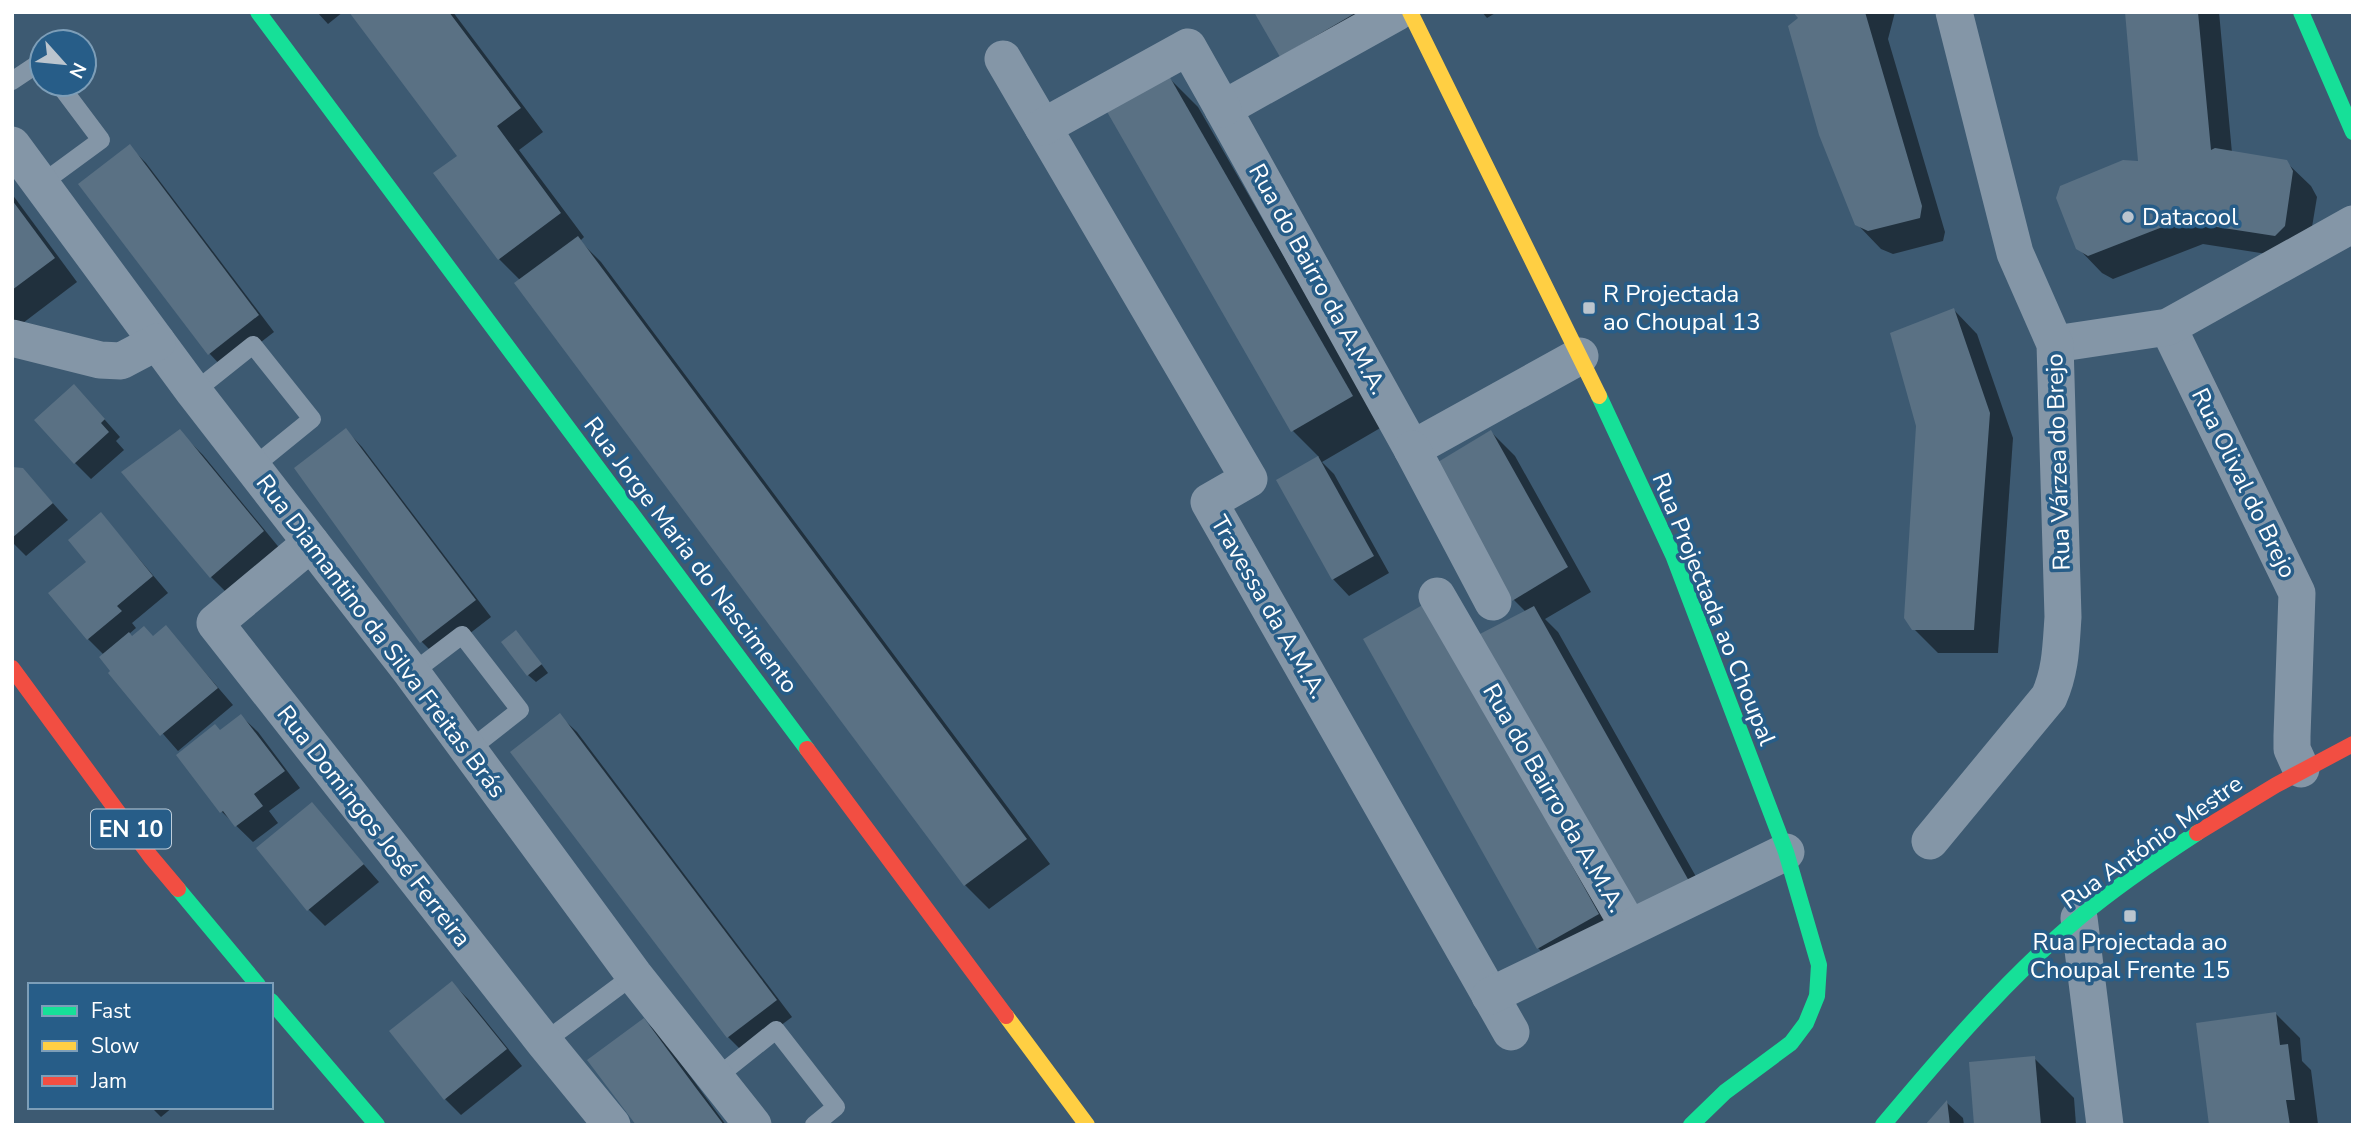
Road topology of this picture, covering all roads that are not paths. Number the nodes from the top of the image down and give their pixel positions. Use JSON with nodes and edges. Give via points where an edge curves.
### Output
{"nodes":[{"id":1,"x":258,"y":12,"type":"edge"},
{"id":2,"x":1397,"y":12,"type":"edge"},
{"id":3,"x":1410,"y":12,"type":"edge"},
{"id":4,"x":1954,"y":12,"type":"edge"},
{"id":5,"x":2301,"y":12,"type":"edge"},
{"id":6,"x":1003,"y":59,"type":"dead end"},
{"id":7,"x":28,"y":71,"type":"edge"},
{"id":8,"x":12,"y":82,"type":"edge"},
{"id":9,"x":70,"y":98,"type":"edge"},
{"id":10,"x":1223,"y":109,"type":"junction"},
{"id":11,"x":1043,"y":127,"type":"junction"},
{"id":12,"x":2353,"y":132,"type":"edge"},
{"id":13,"x":12,"y":145,"type":"edge"},
{"id":14,"x":41,"y":184,"type":"junction"},
{"id":15,"x":2353,"y":224,"type":"edge"},
{"id":16,"x":2168,"y":327,"type":"junction"},
{"id":17,"x":12,"y":338,"type":"edge"},
{"id":18,"x":157,"y":342,"type":"junction"},
{"id":19,"x":2055,"y":344,"type":"junction"},
{"id":20,"x":1580,"y":356,"type":"junction"},
{"id":21,"x":194,"y":392,"type":"junction"},
{"id":22,"x":1412,"y":449,"type":"junction"},
{"id":23,"x":253,"y":467,"type":"junction"},
{"id":24,"x":311,"y":543,"type":"junction"},
{"id":25,"x":1437,"y":596,"type":"dead end"},
{"id":26,"x":1493,"y":602,"type":"dead end"},
{"id":27,"x":12,"y":667,"type":"edge"},
{"id":28,"x":412,"y":673,"type":"junction"},
{"id":29,"x":2353,"y":744,"type":"edge"},
{"id":30,"x":469,"y":750,"type":"junction"},
{"id":31,"x":2301,"y":769,"type":"junction"},
{"id":32,"x":1930,"y":841,"type":"dead end"},
{"id":33,"x":1786,"y":852,"type":"junction"},
{"id":34,"x":2079,"y":918,"type":"junction"},
{"id":35,"x":1629,"y":927,"type":"junction"},
{"id":36,"x":634,"y":975,"type":"junction"},
{"id":37,"x":256,"y":983,"type":"edge"},
{"id":38,"x":1490,"y":996,"type":"junction"},
{"id":39,"x":273,"y":1003,"type":"edge"},
{"id":40,"x":1511,"y":1032,"type":"dead end"},
{"id":41,"x":544,"y":1042,"type":"junction"},
{"id":42,"x":717,"y":1077,"type":"junction"},
{"id":43,"x":377,"y":1125,"type":"edge"},
{"id":44,"x":612,"y":1125,"type":"edge"},
{"id":45,"x":753,"y":1125,"type":"edge"},
{"id":46,"x":814,"y":1125,"type":"edge"},
{"id":47,"x":1087,"y":1125,"type":"edge"},
{"id":48,"x":1691,"y":1125,"type":"edge"},
{"id":49,"x":1883,"y":1125,"type":"edge"},
{"id":50,"x":2105,"y":1125,"type":"edge"}],
"edges":[{"from":1,"to":47,"type":"street","name":"Rua Jorge Maria do Nascimento"},
{"from":2,"to":10,"type":"street"},
{"from":3,"to":20,"type":"street","name":"Rua Projectada ao Choupal"},
{"from":4,"to":19,"type":"street","name":"Rua Várzea do Brejo","via":[[2015,253]]},
{"from":5,"to":12,"type":"street"},
{"from":6,"to":11,"type":"street","name":"Travessa da A.M.A."},
{"from":7,"to":8,"type":"lane"},
{"from":9,"to":14,"type":"lane","via":[[101,140]]},
{"from":10,"to":11,"type":"street","name":"Rua do Bairro da A.M.A.","via":[[1188,47]]},
{"from":10,"to":22,"type":"street","name":"Rua do Bairro da A.M.A."},
{"from":11,"to":38,"type":"street","name":"Travessa da A.M.A.","via":[[1249,479],[1209,502]]},
{"from":13,"to":14,"type":"street","name":"Rua Diamantino da Silva Freitas Brás"},
{"from":14,"to":18,"type":"street","name":"Rua Diamantino da Silva Freitas Brás"},
{"from":15,"to":16,"type":"street"},
{"from":16,"to":19,"type":"street"},
{"from":16,"to":31,"type":"street","name":"Rua Olival do Brejo","via":[[2297,593],[2291,736]]},
{"from":17,"to":18,"type":"street","via":[[121,361]]},
{"from":18,"to":21,"type":"street","name":"Rua Diamantino da Silva Freitas Brás"},
{"from":19,"to":32,"type":"street","name":"Rua Várzea do Brejo","via":[[2061,662],[2049,697]]},
{"from":20,"to":22,"type":"street"},
{"from":20,"to":33,"type":"street","name":"Rua Projectada ao Choupal","via":[[1673,555]]},
{"from":21,"to":23,"type":"street","name":"Rua Diamantino da Silva Freitas Brás"},
{"from":21,"to":23,"type":"lane","via":[[253,345],[312,419]]},
{"from":22,"to":26,"type":"street","name":"Rua do Bairro da A.M.A."},
{"from":23,"to":24,"type":"street","name":"Rua Diamantino da Silva Freitas Brás"},
{"from":24,"to":28,"type":"street","name":"Rua Diamantino da Silva Freitas Brás"},
{"from":24,"to":41,"type":"street","name":"Rua Domingos José Ferreira","via":[[215,623]]},
{"from":25,"to":35,"type":"street","name":"Rua do Bairro da A.M.A."},
{"from":27,"to":37,"type":"street","number":"EN 10","via":[[151,857]]},
{"from":28,"to":30,"type":"street","name":"Rua Diamantino da Silva Freitas Brás"},
{"from":28,"to":30,"type":"lane","via":[[462,635],[520,710]]},
{"from":29,"to":31,"type":"street","name":"Rua António Mestre"},
{"from":30,"to":36,"type":"street","name":"Rua Diamantino da Silva Freitas Brás"},
{"from":31,"to":34,"type":"street","name":"Rua António Mestre","via":[[2184,841]]},
{"from":33,"to":35,"type":"street","name":"Rua do Bairro da A.M.A."},
{"from":33,"to":48,"type":"street","name":"Rua Projectada ao Choupal","via":[[1819,965],[1817,996],[1791,1043],[1725,1092]]},
{"from":34,"to":49,"type":"street","name":"Rua António Mestre","via":[[2014,980]]},
{"from":34,"to":50,"type":"street"},
{"from":35,"to":38,"type":"street","name":"Rua do Bairro da A.M.A."},
{"from":36,"to":41,"type":"lane"},
{"from":36,"to":42,"type":"street","name":"Rua Diamantino da Silva Freitas Brás"},
{"from":38,"to":40,"type":"street","name":"Travessa da A.M.A."},
{"from":39,"to":43,"type":"street"},
{"from":41,"to":44,"type":"street","name":"Rua Domingos José Ferreira"},
{"from":42,"to":45,"type":"street","name":"Rua Diamantino da Silva Freitas Brás"},
{"from":42,"to":46,"type":"lane","via":[[776,1030],[836,1107]]}]}
